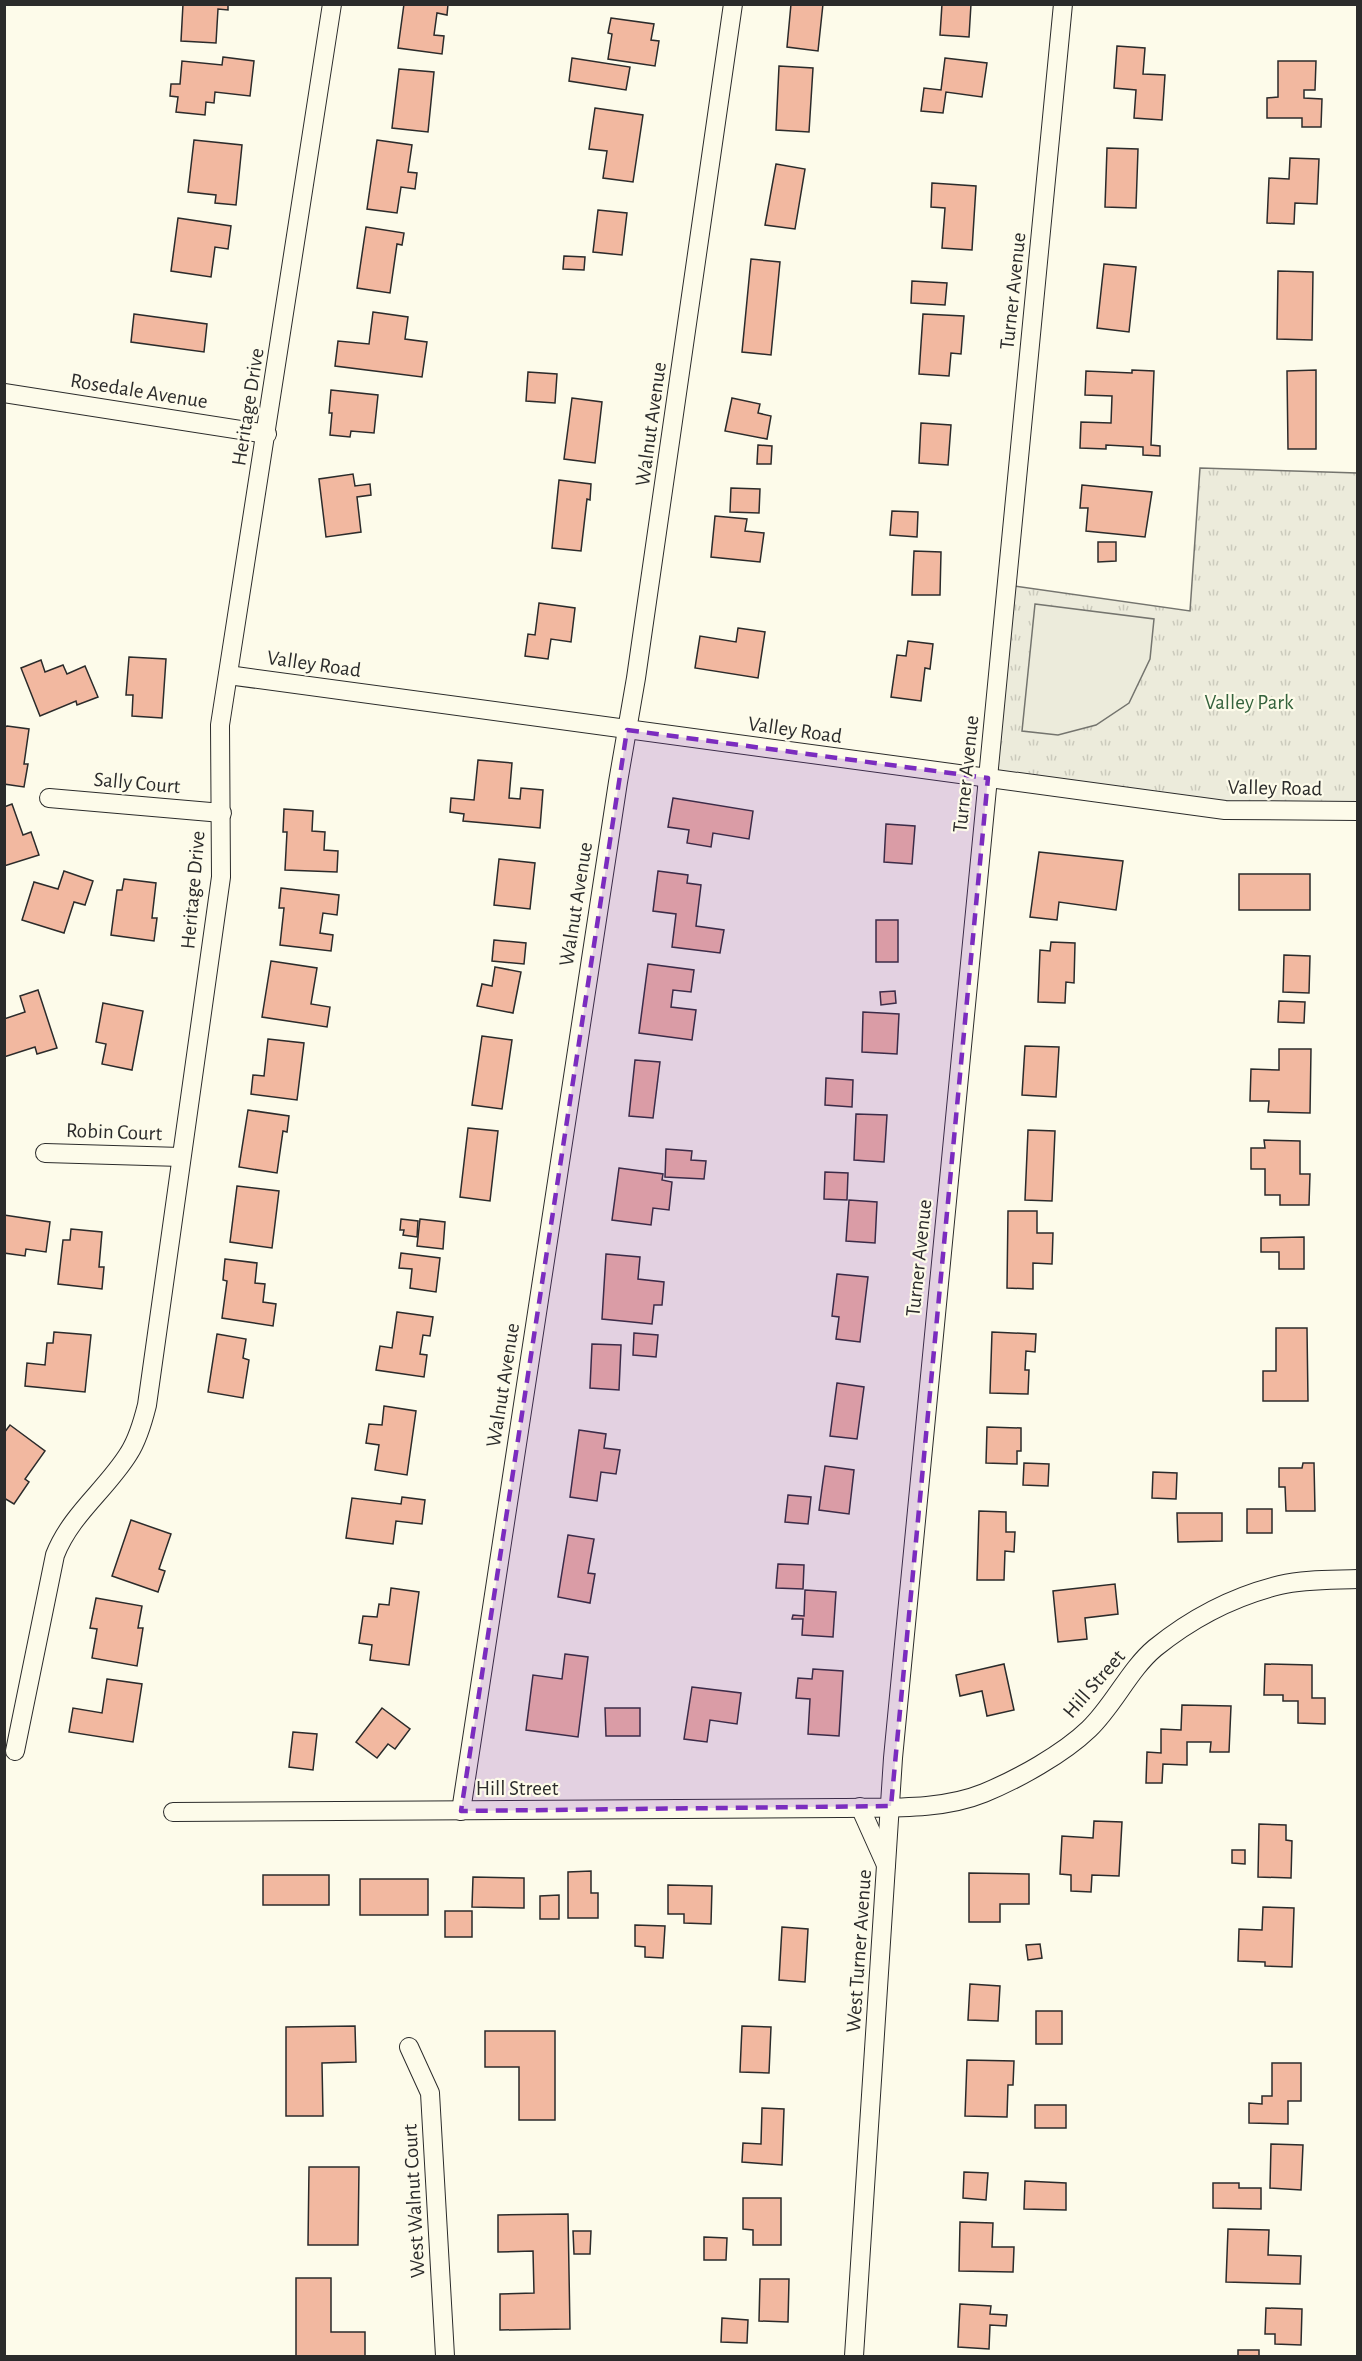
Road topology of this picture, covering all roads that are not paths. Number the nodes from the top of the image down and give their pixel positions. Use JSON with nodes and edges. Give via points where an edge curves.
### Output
{"nodes":[{"id":1,"x":332,"y":4,"type":"edge"},
{"id":2,"x":733,"y":4,"type":"edge"},
{"id":3,"x":1063,"y":4,"type":"edge"},
{"id":4,"x":4,"y":393,"type":"edge"},
{"id":5,"x":267,"y":434,"type":"junction"},
{"id":6,"x":228,"y":675,"type":"junction"},
{"id":7,"x":627,"y":730,"type":"junction"},
{"id":8,"x":988,"y":778,"type":"junction"},
{"id":9,"x":49,"y":798,"type":"dead end"},
{"id":10,"x":1358,"y":812,"type":"edge"},
{"id":11,"x":222,"y":813,"type":"junction"},
{"id":12,"x":45,"y":1153,"type":"dead end"},
{"id":13,"x":181,"y":1157,"type":"junction"},
{"id":14,"x":913,"y":1549,"type":"joint"},
{"id":15,"x":1358,"y":1579,"type":"edge"},
{"id":16,"x":15,"y":1750,"type":"dead end"},
{"id":17,"x":891,"y":1806,"type":"junction"},
{"id":18,"x":860,"y":1807,"type":"junction"},
{"id":19,"x":461,"y":1811,"type":"junction"},
{"id":20,"x":173,"y":1812,"type":"dead end"},
{"id":21,"x":887,"y":1867,"type":"junction"},
{"id":22,"x":409,"y":2048,"type":"dead end"},
{"id":23,"x":445,"y":2356,"type":"edge"},
{"id":24,"x":854,"y":2356,"type":"edge"}],
"edges":[{"from":1,"to":5,"type":"street","name":"Heritage Drive"},
{"from":2,"to":7,"type":"street","name":"Walnut Avenue"},
{"from":3,"to":8,"type":"street","name":"Turner Avenue"},
{"from":4,"to":5,"type":"street","name":"Rosedale Avenue"},
{"from":5,"to":6,"type":"street","name":"Heritage Drive"},
{"from":6,"to":7,"type":"street","name":"Valley Road"},
{"from":6,"to":11,"type":"street","name":"Heritage Drive","via":[[220,725]]},
{"from":7,"to":8,"type":"street","name":"Valley Road"},
{"from":7,"to":19,"type":"street","name":"Walnut Avenue"},
{"from":8,"to":10,"type":"street","name":"Valley Road","via":[[1225,810]]},
{"from":8,"to":14,"type":"street","name":"Turner Avenue"},
{"from":9,"to":11,"type":"street","name":"Sally Court"},
{"from":11,"to":13,"type":"street","name":"Heritage Drive","via":[[221,877]]},
{"from":12,"to":13,"type":"street","name":"Robin Court"},
{"from":13,"to":16,"type":"street","name":"Heritage Drive","via":[[144,1419],[130,1452],[69,1527],[55,1555]]},
{"from":14,"to":17,"type":"street","name":"West Turner Avenue"},
{"from":15,"to":17,"type":"street","name":"Hill Street","via":[[1281,1584],[1227,1602],[1154,1649],[1089,1729],[1036,1768],[983,1794],[958,1801]]},
{"from":17,"to":18,"type":"street","name":"Hill Street"},
{"from":17,"to":21,"type":"street","name":"West Turner Avenue"},
{"from":18,"to":19,"type":"street","name":"Hill Street"},
{"from":18,"to":21,"type":"street"},
{"from":19,"to":20,"type":"street","name":"Hill Street"},
{"from":21,"to":24,"type":"street","name":"West Turner Avenue"},
{"from":22,"to":23,"type":"street","name":"West Walnut Court","via":[[430,2092]]}]}
